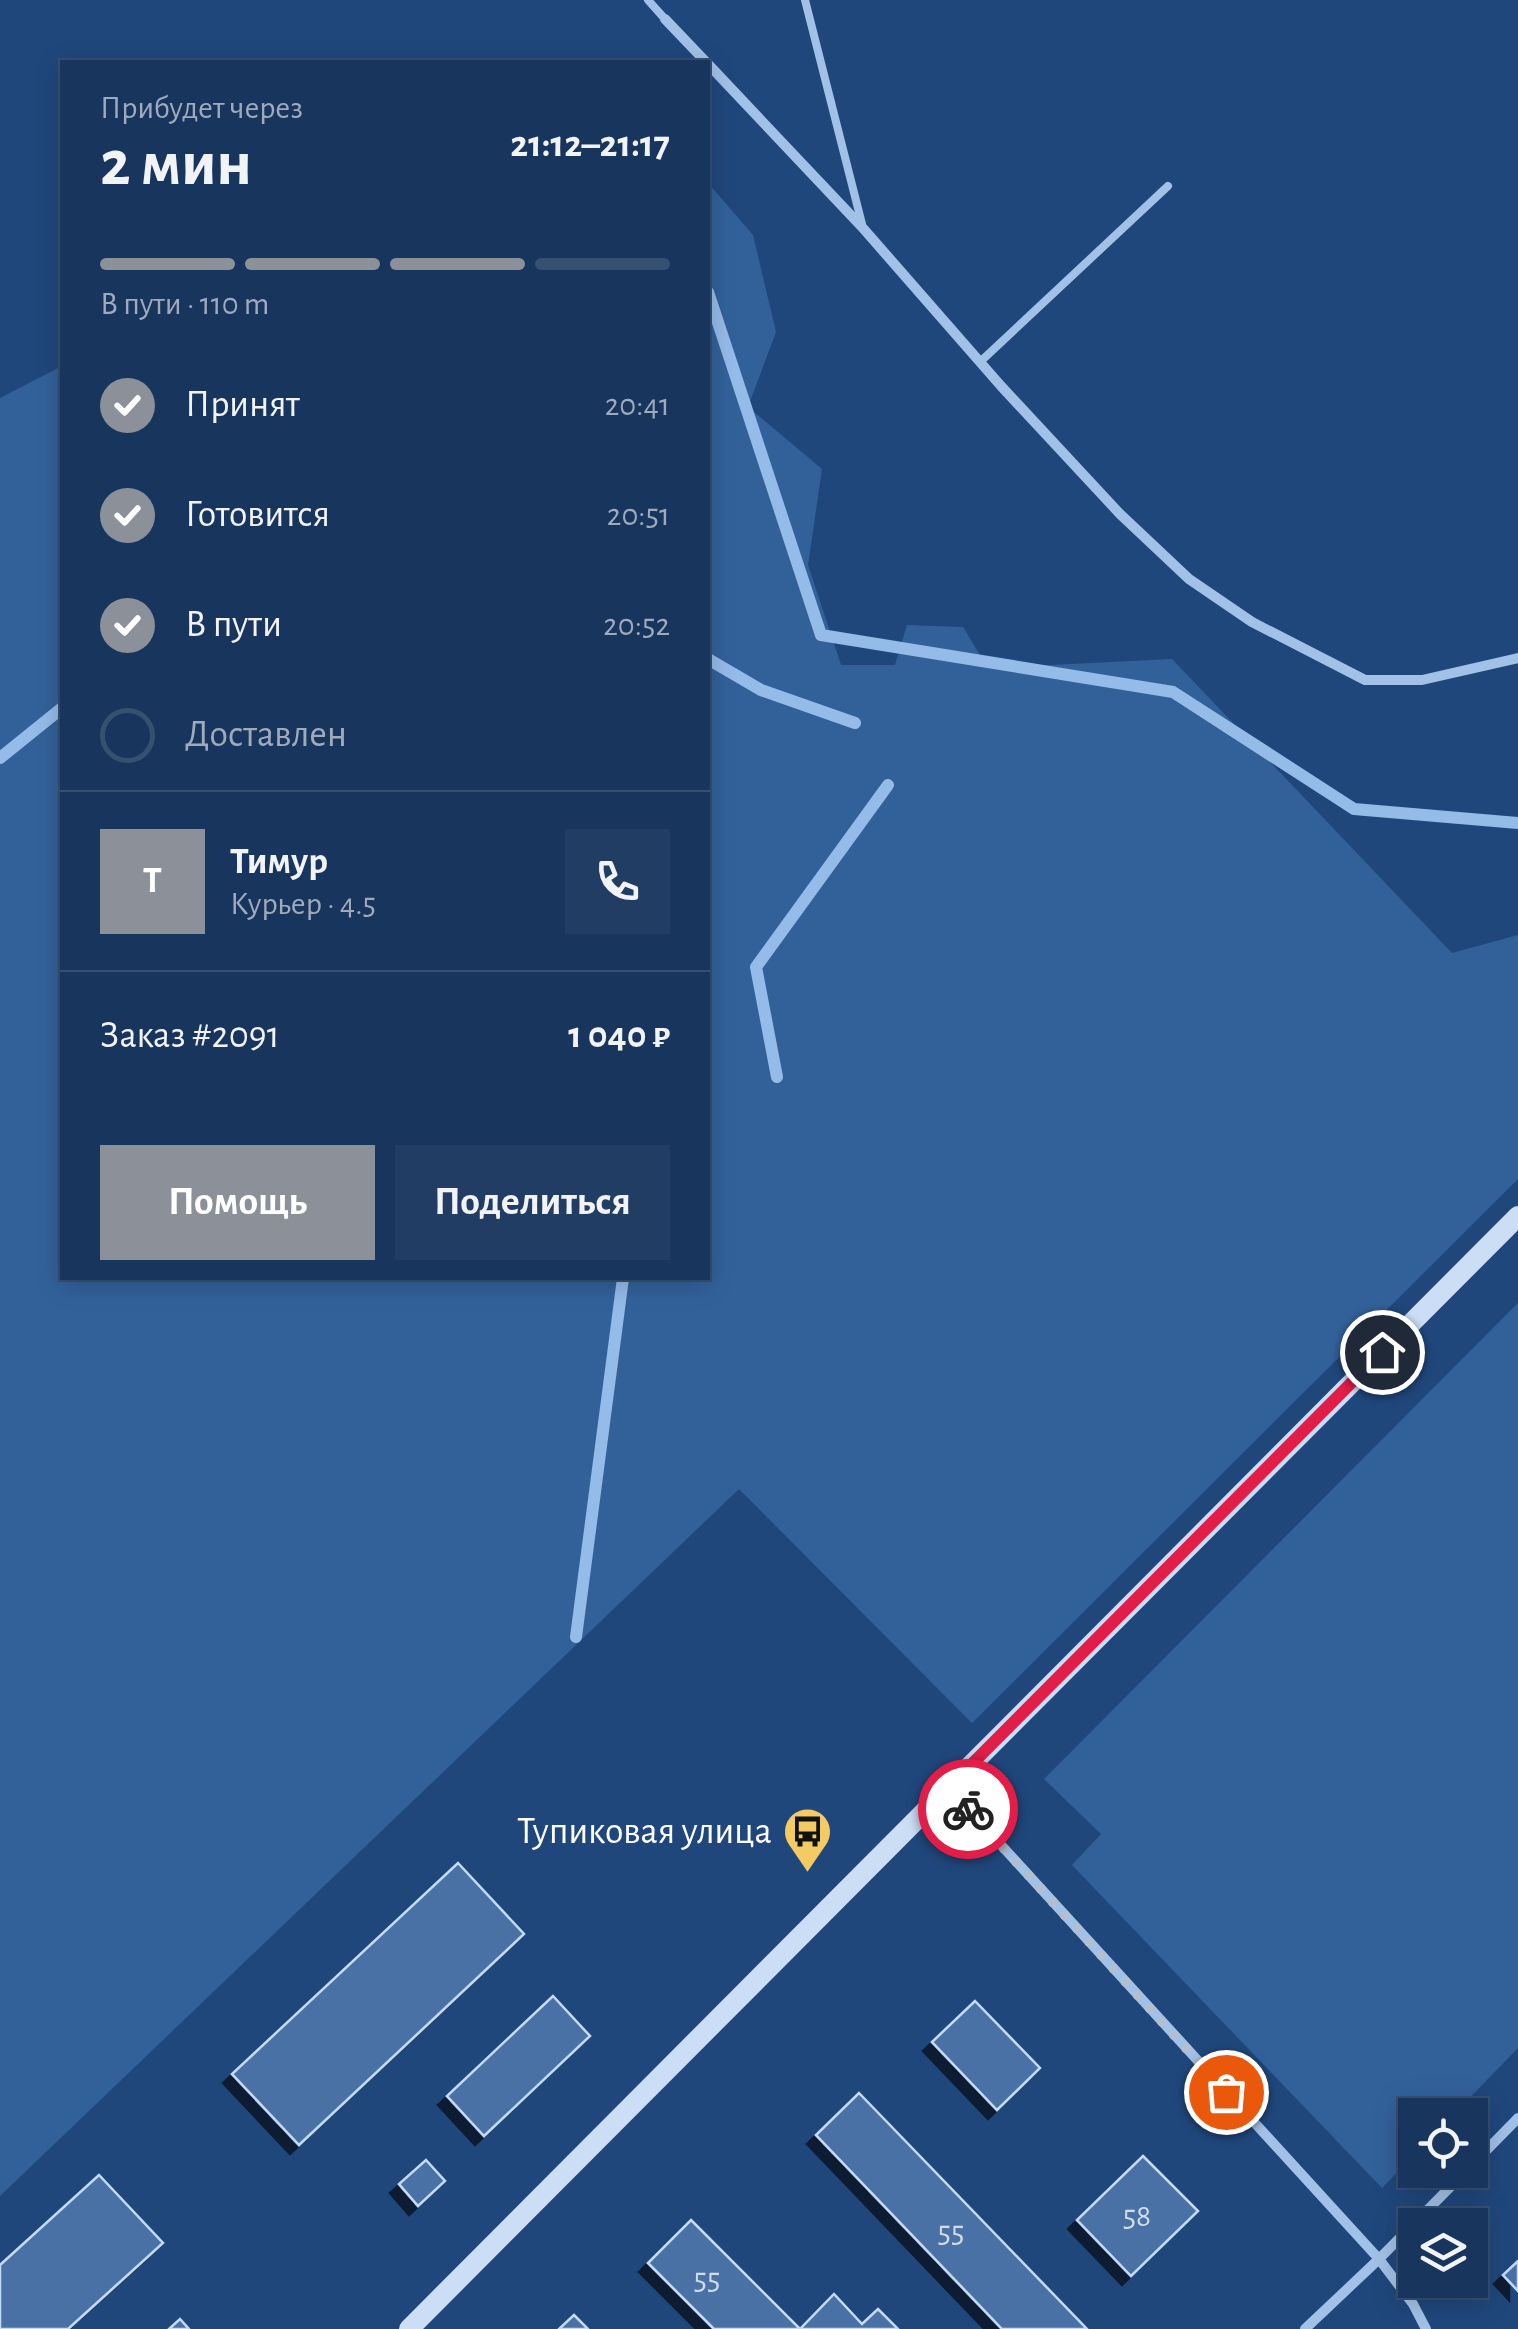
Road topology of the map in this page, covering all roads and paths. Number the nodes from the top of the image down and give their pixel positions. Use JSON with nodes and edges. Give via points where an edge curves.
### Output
{"nodes":[{"id":1,"x":648,"y":0,"type":"edge"},
{"id":2,"x":806,"y":0,"type":"edge"},
{"id":3,"x":665,"y":19,"type":"joint"},
{"id":4,"x":704,"y":60,"type":"edge"},
{"id":5,"x":710,"y":66,"type":"edge"},
{"id":6,"x":1168,"y":186,"type":"dead end"},
{"id":7,"x":862,"y":227,"type":"junction"},
{"id":8,"x":980,"y":362,"type":"junction"},
{"id":9,"x":1518,"y":658,"type":"edge"},
{"id":10,"x":1518,"y":1216,"type":"edge"},
{"id":11,"x":948,"y":1788,"type":"junction"},
{"id":12,"x":1518,"y":2118,"type":"edge"},
{"id":13,"x":1488,"y":2148,"type":"edge"},
{"id":14,"x":1448,"y":2188,"type":"edge"},
{"id":15,"x":1379,"y":2259,"type":"junction"},
{"id":16,"x":410,"y":2329,"type":"edge"},
{"id":17,"x":1305,"y":2329,"type":"edge"},
{"id":18,"x":1426,"y":2329,"type":"edge"}],
"edges":[{"from":1,"to":3,"type":"lane"},
{"from":2,"to":7,"type":"lane"},
{"from":3,"to":4,"type":"street"},
{"from":5,"to":7,"type":"street"},
{"from":6,"to":8,"type":"lane"},
{"from":7,"to":8,"type":"street"},
{"from":8,"to":9,"type":"street","via":[[1120,514],[1189,579],[1252,622],[1365,680],[1422,680]]},
{"from":10,"to":11,"type":"main road"},
{"from":11,"to":15,"type":"street"},
{"from":11,"to":16,"type":"main road"},
{"from":12,"to":13,"type":"street"},
{"from":14,"to":15,"type":"street"},
{"from":15,"to":17,"type":"street"},
{"from":15,"to":18,"type":"street"}]}
